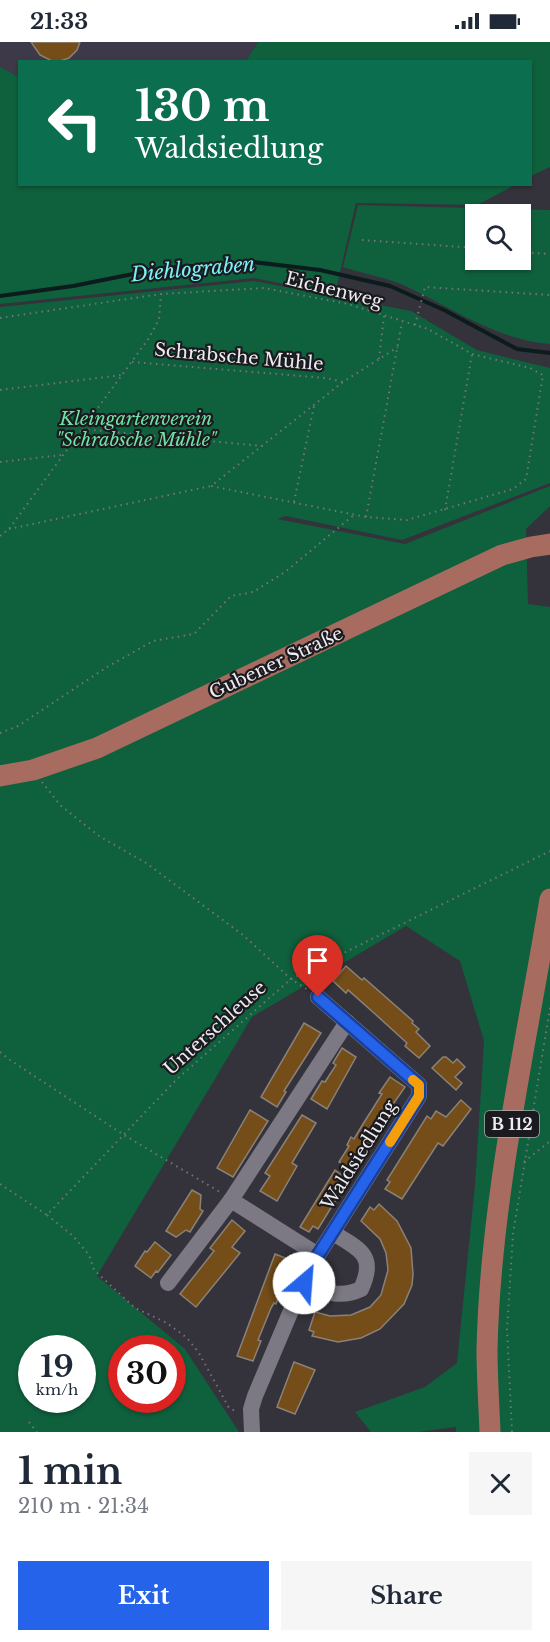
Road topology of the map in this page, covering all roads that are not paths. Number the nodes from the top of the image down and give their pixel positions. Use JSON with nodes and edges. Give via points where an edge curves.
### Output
{"nodes":[{"id":1,"x":550,"y":544,"type":"edge"},
{"id":2,"x":0,"y":776,"type":"edge"},
{"id":3,"x":550,"y":899,"type":"edge"},
{"id":4,"x":318,"y":997,"type":"road end"},
{"id":5,"x":347,"y":1022,"type":"junction"},
{"id":6,"x":231,"y":1200,"type":"junction"},
{"id":7,"x":333,"y":1233,"type":"junction"},
{"id":8,"x":318,"y":1255,"type":"junction"},
{"id":9,"x":168,"y":1283,"type":"dead end"},
{"id":10,"x":304,"y":1283,"type":"junction"},
{"id":11,"x":251,"y":1426,"type":"edge"},
{"id":12,"x":490,"y":1432,"type":"edge"}],
"edges":[{"from":1,"to":2,"type":"main road","name":"Gubener Straße","via":[[502,555],[97,748],[33,771]]},
{"from":3,"to":12,"type":"main road","number":"B 112","via":[[506,1160],[490,1299]]},
{"from":4,"to":5,"type":"street","name":"Waldsiedlung"},
{"from":5,"to":6,"type":"street"},
{"from":5,"to":7,"type":"street","name":"Waldsiedlung","via":[[419,1085],[419,1096]]},
{"from":6,"to":8,"type":"street"},
{"from":6,"to":9,"type":"street"},
{"from":7,"to":8,"type":"street","name":"Waldsiedlung"},
{"from":7,"to":10,"type":"street","name":"Waldsiedlung","via":[[365,1256],[367,1272],[361,1289],[337,1294]]},
{"from":8,"to":10,"type":"street","name":"Waldsiedlung"},
{"from":10,"to":11,"type":"street","name":"Waldsiedlung","via":[[255,1396]]}]}
